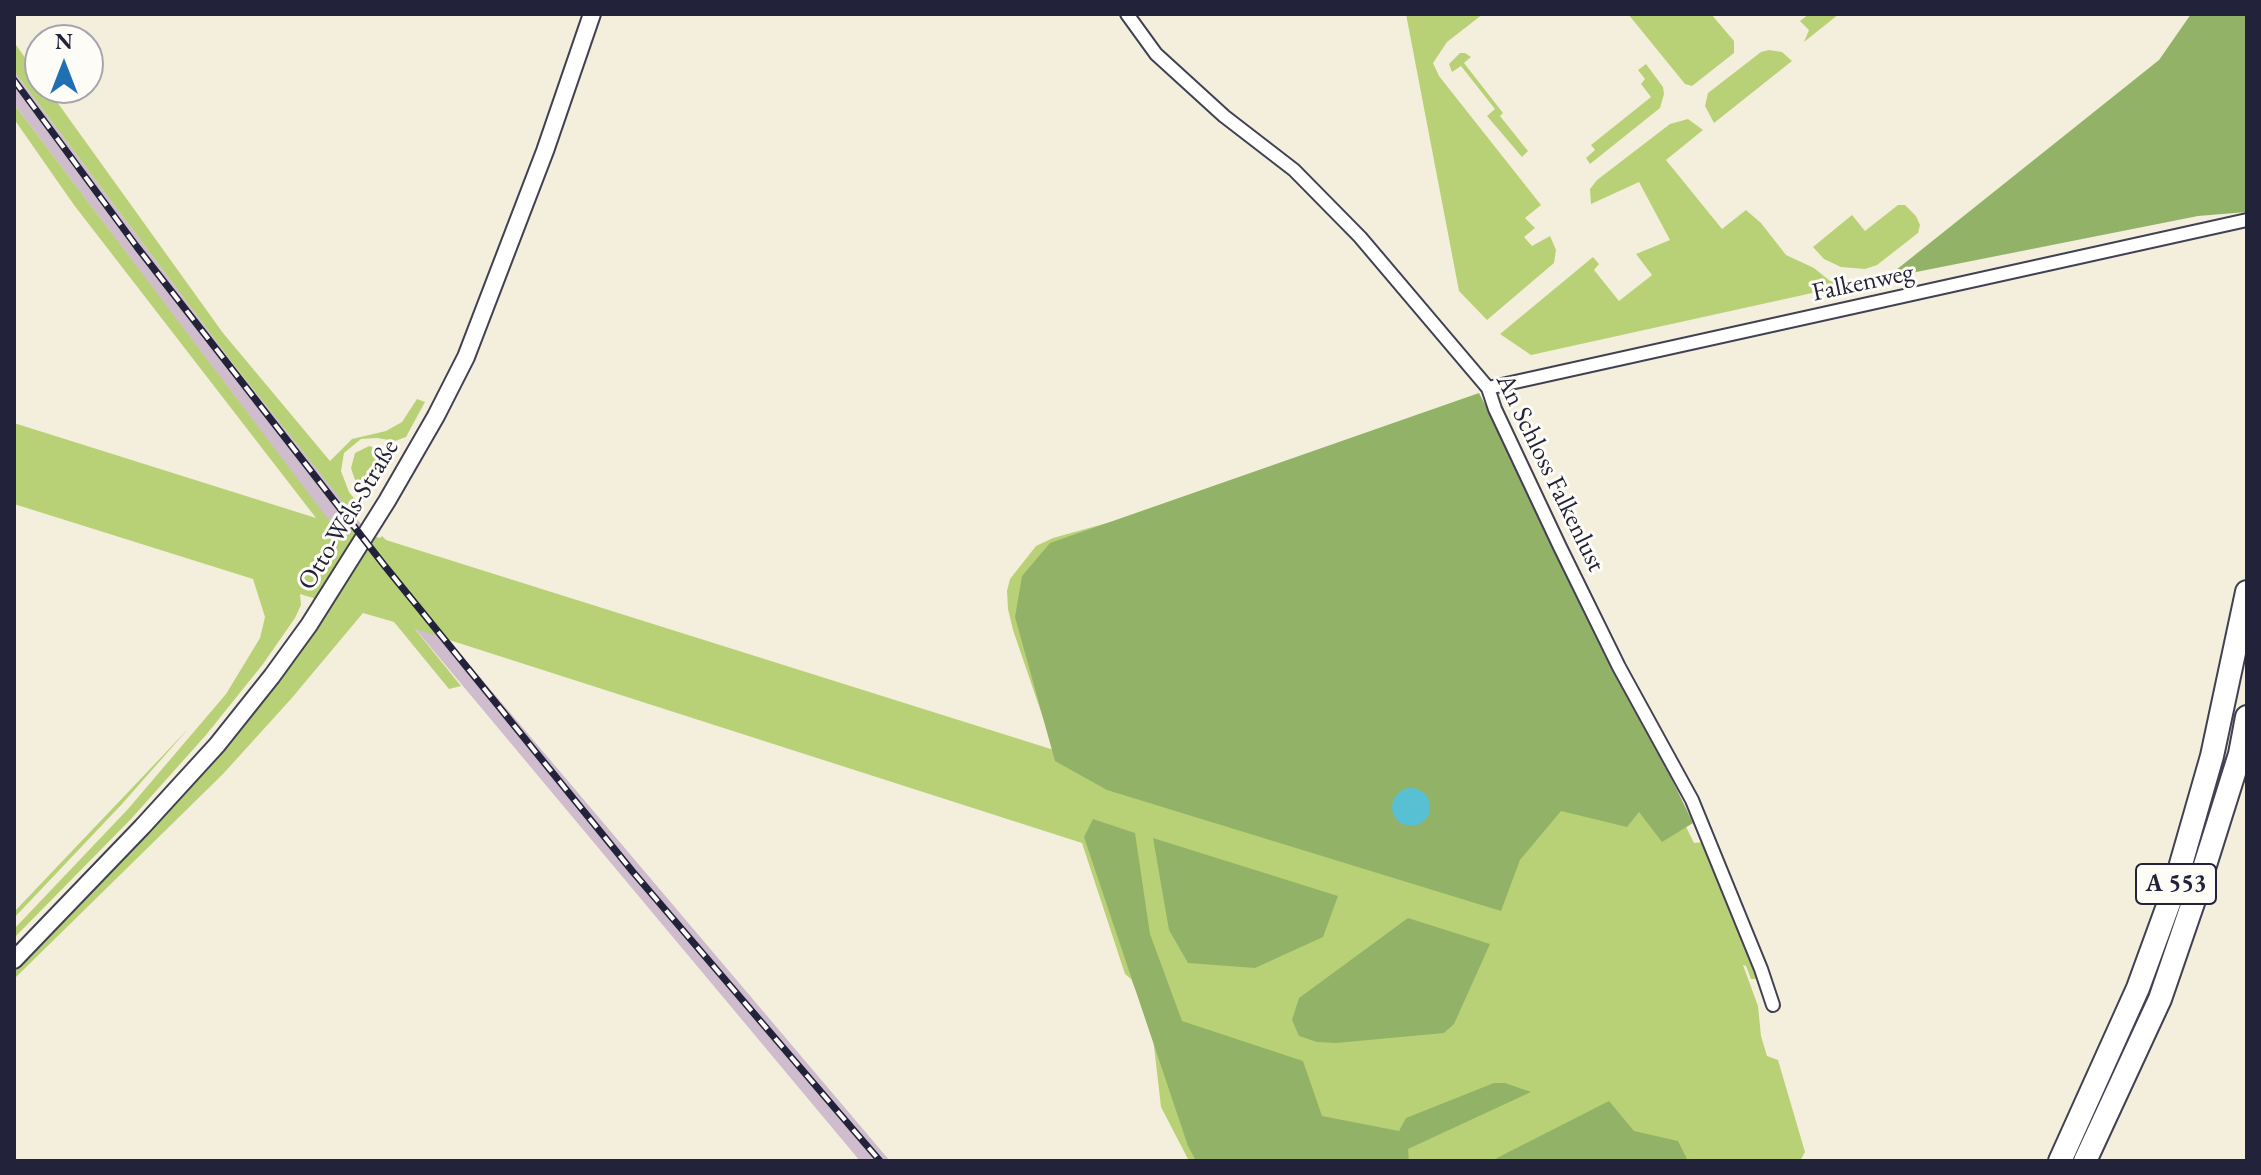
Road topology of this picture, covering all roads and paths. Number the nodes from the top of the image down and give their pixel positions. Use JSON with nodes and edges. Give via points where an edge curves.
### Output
{"nodes":[{"id":1,"x":592,"y":14,"type":"edge"},
{"id":2,"x":1127,"y":14,"type":"edge"},
{"id":3,"x":2247,"y":220,"type":"edge"},
{"id":4,"x":1488,"y":388,"type":"junction"},
{"id":5,"x":2247,"y":592,"type":"edge"},
{"id":6,"x":2247,"y":717,"type":"edge"},
{"id":7,"x":14,"y":960,"type":"edge"},
{"id":8,"x":1773,"y":1005,"type":"dead end"},
{"id":9,"x":2060,"y":1161,"type":"edge"},
{"id":10,"x":2085,"y":1161,"type":"edge"}],
"edges":[{"from":1,"to":7,"type":"street","name":"Otto-Wels-Straße","via":[[466,357],[387,501],[309,625],[235,722]]},
{"from":2,"to":4,"type":"street","name":"An Schloss Falkenlust","via":[[1156,54],[1294,170],[1360,237]]},
{"from":3,"to":4,"type":"street","name":"Falkenweg"},
{"from":4,"to":8,"type":"street","name":"An Schloss Falkenlust","via":[[1619,667],[1692,800]]},
{"from":5,"to":9,"type":"highway","number":"A 553","via":[[2212,756],[2173,892],[2138,988]]},
{"from":6,"to":10,"type":"highway","number":"A 553","via":[[2231,783],[2160,999]]}]}
